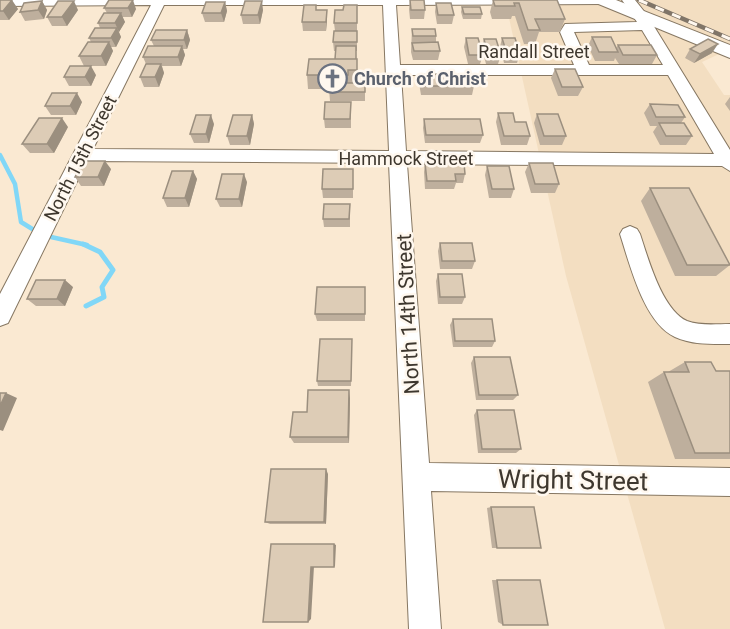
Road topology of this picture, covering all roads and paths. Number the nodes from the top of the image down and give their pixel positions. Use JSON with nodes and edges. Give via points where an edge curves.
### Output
{"nodes":[{"id":1,"x":390,"y":0,"type":"edge"},
{"id":2,"x":603,"y":0,"type":"edge"},
{"id":3,"x":159,"y":1,"type":"edge"},
{"id":4,"x":0,"y":2,"type":"edge"},
{"id":5,"x":635,"y":13,"type":"edge"},
{"id":6,"x":562,"y":14,"type":"edge"},
{"id":7,"x":730,"y":52,"type":"edge"},
{"id":8,"x":582,"y":66,"type":"junction"},
{"id":9,"x":395,"y":70,"type":"junction"},
{"id":10,"x":673,"y":70,"type":"junction"},
{"id":11,"x":81,"y":155,"type":"junction"},
{"id":12,"x":399,"y":158,"type":"junction"},
{"id":13,"x":729,"y":161,"type":"edge"},
{"id":14,"x":630,"y":234,"type":"dead end"},
{"id":15,"x":0,"y":316,"type":"edge"},
{"id":16,"x":730,"y":334,"type":"edge"},
{"id":17,"x":416,"y":477,"type":"junction"},
{"id":18,"x":730,"y":482,"type":"edge"},
{"id":19,"x":425,"y":629,"type":"edge"}],
"edges":[{"from":1,"to":3,"type":"street"},
{"from":1,"to":6,"type":"street"},
{"from":1,"to":9,"type":"street","name":"North 14th Street"},
{"from":2,"to":5,"type":"main road"},
{"from":2,"to":6,"type":"street"},
{"from":3,"to":4,"type":"street"},
{"from":3,"to":11,"type":"street","name":"North 15th Street"},
{"from":5,"to":6,"type":"street"},
{"from":5,"to":6,"type":"street"},
{"from":5,"to":7,"type":"main road"},
{"from":5,"to":10,"type":"street"},
{"from":6,"to":8,"type":"street"},
{"from":8,"to":9,"type":"street","name":"Randall Street","via":[[545,70]]},
{"from":8,"to":10,"type":"street","name":"Randall Street"},
{"from":9,"to":12,"type":"street","name":"North 14th Street"},
{"from":10,"to":13,"type":"street"},
{"from":11,"to":12,"type":"street","name":"Hammock Street"},
{"from":11,"to":15,"type":"street","name":"North 15th Street"},
{"from":12,"to":13,"type":"street","name":"Hammock Street"},
{"from":12,"to":17,"type":"street","name":"North 14th Street"},
{"from":14,"to":16,"type":"street","via":[[650,288],[670,323],[703,334]]},
{"from":17,"to":18,"type":"street","name":"Wright Street"},
{"from":17,"to":19,"type":"street","name":"North 14th Street"}]}
